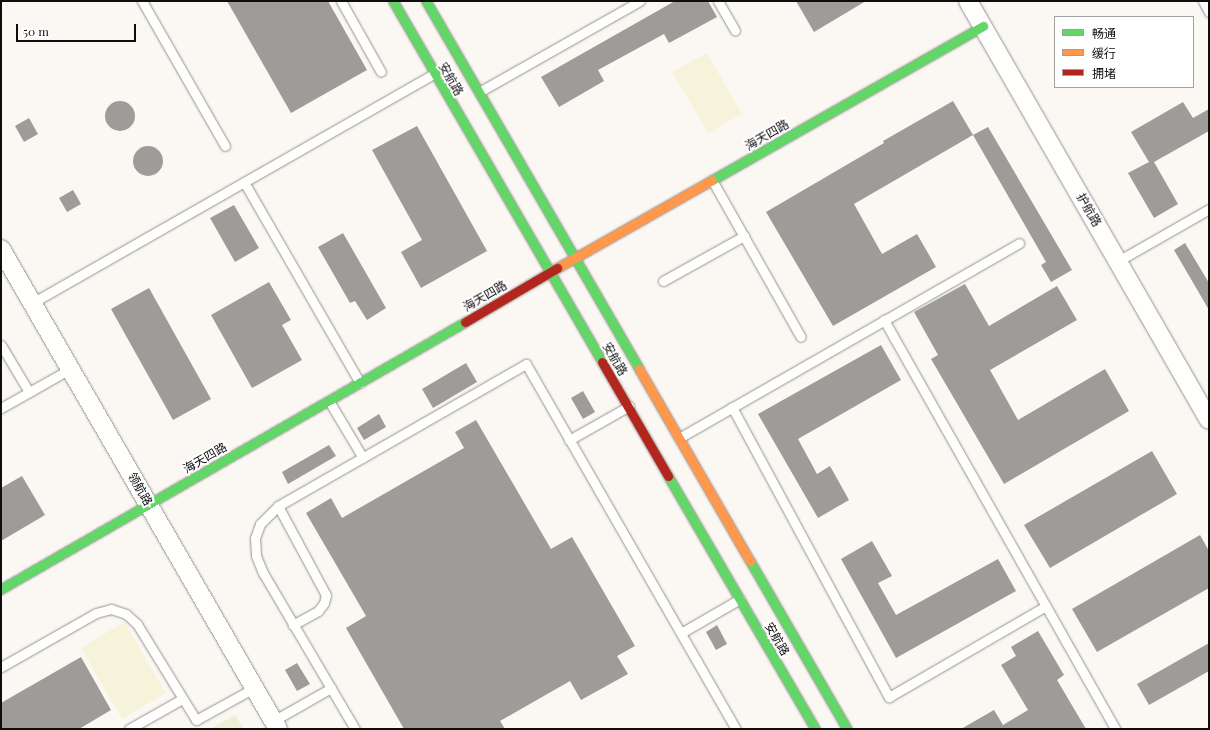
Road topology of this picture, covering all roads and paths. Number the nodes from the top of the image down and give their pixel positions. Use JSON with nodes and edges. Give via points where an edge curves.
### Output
{"nodes":[{"id":1,"x":142,"y":1,"type":"edge"},
{"id":2,"x":340,"y":1,"type":"edge"},
{"id":3,"x":393,"y":1,"type":"edge"},
{"id":4,"x":426,"y":1,"type":"edge"},
{"id":5,"x":640,"y":1,"type":"edge"},
{"id":6,"x":718,"y":1,"type":"edge"},
{"id":7,"x":968,"y":1,"type":"edge"},
{"id":8,"x":1203,"y":1,"type":"edge"},
{"id":9,"x":1209,"y":12,"type":"edge"},
{"id":10,"x":983,"y":26,"type":"junction"},
{"id":11,"x":735,"y":30,"type":"dead end"},
{"id":12,"x":381,"y":72,"type":"dead end"},
{"id":13,"x":434,"y":74,"type":"junction"},
{"id":14,"x":479,"y":92,"type":"junction"},
{"id":15,"x":225,"y":146,"type":"dead end"},
{"id":16,"x":712,"y":180,"type":"junction"},
{"id":17,"x":244,"y":182,"type":"junction"},
{"id":18,"x":1209,"y":209,"type":"edge"},
{"id":19,"x":744,"y":236,"type":"junction"},
{"id":20,"x":1019,"y":243,"type":"dead end"},
{"id":21,"x":1,"y":249,"type":"edge"},
{"id":22,"x":575,"y":258,"type":"junction"},
{"id":23,"x":1118,"y":261,"type":"junction"},
{"id":24,"x":550,"y":272,"type":"junction"},
{"id":25,"x":663,"y":281,"type":"dead end"},
{"id":26,"x":32,"y":303,"type":"junction"},
{"id":27,"x":884,"y":320,"type":"junction"},
{"id":28,"x":802,"y":337,"type":"dead end"},
{"id":29,"x":1,"y":345,"type":"edge"},
{"id":30,"x":70,"y":368,"type":"junction"},
{"id":31,"x":360,"y":382,"type":"junction"},
{"id":32,"x":29,"y":392,"type":"junction"},
{"id":33,"x":329,"y":401,"type":"junction"},
{"id":34,"x":629,"y":406,"type":"junction"},
{"id":35,"x":732,"y":407,"type":"junction"},
{"id":36,"x":1,"y":408,"type":"edge"},
{"id":37,"x":1209,"y":420,"type":"edge"},
{"id":38,"x":679,"y":438,"type":"junction"},
{"id":39,"x":570,"y":440,"type":"junction"},
{"id":40,"x":363,"y":458,"type":"junction"},
{"id":41,"x":149,"y":504,"type":"junction"},
{"id":42,"x":278,"y":506,"type":"junction"},
{"id":43,"x":1,"y":588,"type":"edge"},
{"id":44,"x":740,"y":599,"type":"junction"},
{"id":45,"x":1046,"y":606,"type":"junction"},
{"id":46,"x":293,"y":625,"type":"junction"},
{"id":47,"x":681,"y":633,"type":"junction"},
{"id":48,"x":1,"y":667,"type":"edge"},
{"id":49,"x":254,"y":688,"type":"junction"},
{"id":50,"x":331,"y":688,"type":"junction"},
{"id":51,"x":182,"y":699,"type":"junction"},
{"id":52,"x":275,"y":725,"type":"edge"},
{"id":53,"x":129,"y":729,"type":"edge"},
{"id":54,"x":355,"y":729,"type":"edge"},
{"id":55,"x":736,"y":729,"type":"edge"},
{"id":56,"x":815,"y":729,"type":"edge"},
{"id":57,"x":848,"y":729,"type":"edge"},
{"id":58,"x":1116,"y":729,"type":"edge"}],
"edges":[{"from":1,"to":15,"type":"lane"},
{"from":2,"to":12,"type":"lane"},
{"from":3,"to":13,"type":"street","name":"安航路"},
{"from":4,"to":14,"type":"street","name":"安航路"},
{"from":5,"to":14,"type":"lane"},
{"from":6,"to":11,"type":"lane"},
{"from":7,"to":10,"type":"street","name":"护航路"},
{"from":8,"to":9,"type":"lane"},
{"from":10,"to":16,"type":"street","name":"海天四路"},
{"from":10,"to":23,"type":"street","name":"护航路"},
{"from":13,"to":17,"type":"lane"},
{"from":13,"to":24,"type":"street","name":"安航路"},
{"from":14,"to":22,"type":"street","name":"安航路"},
{"from":16,"to":19,"type":"lane"},
{"from":16,"to":22,"type":"street","name":"海天四路"},
{"from":17,"to":26,"type":"lane"},
{"from":17,"to":31,"type":"lane"},
{"from":18,"to":23,"type":"lane"},
{"from":19,"to":25,"type":"lane"},
{"from":19,"to":28,"type":"lane"},
{"from":20,"to":27,"type":"lane"},
{"from":21,"to":26,"type":"street","name":"领航路"},
{"from":22,"to":24,"type":"street","name":"海天四路"},
{"from":22,"to":38,"type":"street","name":"安航路"},
{"from":23,"to":37,"type":"street","name":"护航路"},
{"from":24,"to":31,"type":"street","name":"海天四路"},
{"from":24,"to":34,"type":"street","name":"安航路"},
{"from":26,"to":30,"type":"street","name":"领航路"},
{"from":27,"to":35,"type":"lane"},
{"from":27,"to":45,"type":"lane"},
{"from":29,"to":32,"type":"lane"},
{"from":30,"to":32,"type":"lane"},
{"from":30,"to":41,"type":"street","name":"领航路"},
{"from":31,"to":33,"type":"street","name":"海天四路"},
{"from":32,"to":36,"type":"lane"},
{"from":33,"to":40,"type":"lane"},
{"from":33,"to":41,"type":"street","name":"海天四路"},
{"from":34,"to":39,"type":"lane"},
{"from":34,"to":44,"type":"street","name":"安航路"},
{"from":35,"to":38,"type":"lane"},
{"from":35,"to":45,"type":"lane","via":[[889,696]]},
{"from":38,"to":57,"type":"street","name":"安航路"},
{"from":39,"to":40,"type":"lane","via":[[526,364]]},
{"from":39,"to":47,"type":"lane"},
{"from":40,"to":42,"type":"lane"},
{"from":41,"to":43,"type":"street","name":"海天四路"},
{"from":41,"to":49,"type":"street","name":"领航路"},
{"from":42,"to":46,"type":"lane","via":[[260,524],[255,538],[256,556]]},
{"from":42,"to":46,"type":"lane","via":[[326,594],[324,603],[318,611]]},
{"from":44,"to":47,"type":"lane"},
{"from":44,"to":56,"type":"street","name":"安航路"},
{"from":45,"to":58,"type":"lane"},
{"from":46,"to":50,"type":"lane"},
{"from":47,"to":55,"type":"lane"},
{"from":48,"to":51,"type":"lane","via":[[96,613],[112,609],[126,614],[137,624]]},
{"from":49,"to":51,"type":"lane","via":[[196,720]]},
{"from":49,"to":52,"type":"street","name":"领航路"},
{"from":50,"to":52,"type":"lane"},
{"from":50,"to":54,"type":"lane"},
{"from":51,"to":53,"type":"lane"}]}
